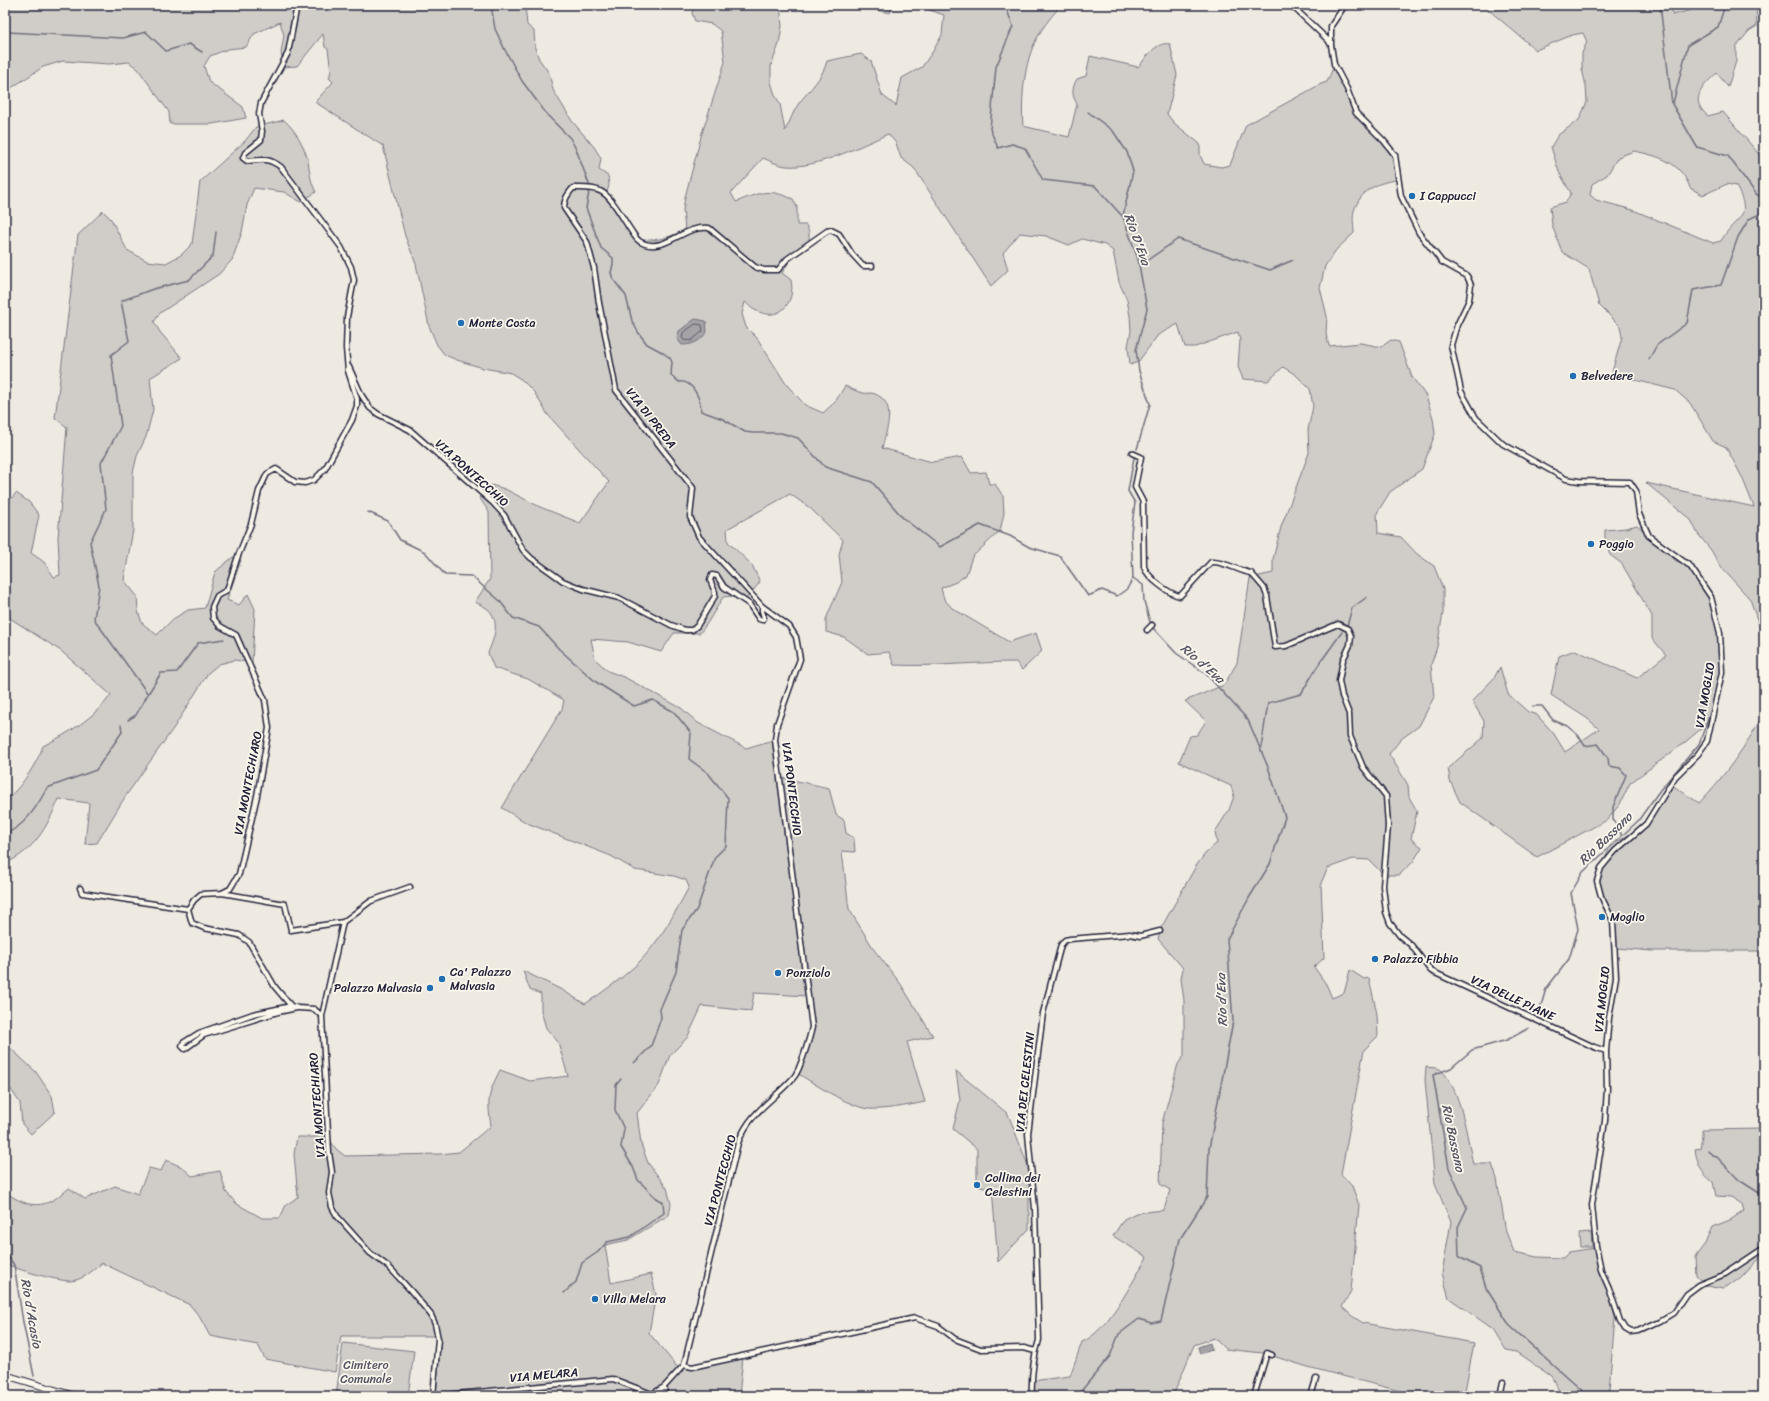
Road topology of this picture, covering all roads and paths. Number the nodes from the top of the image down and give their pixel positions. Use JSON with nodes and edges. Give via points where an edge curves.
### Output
{"nodes":[{"id":1,"x":297,"y":5,"type":"edge"},
{"id":2,"x":1291,"y":5,"type":"edge"},
{"id":3,"x":1344,"y":5,"type":"edge"},
{"id":4,"x":1331,"y":45,"type":"junction"},
{"id":5,"x":872,"y":266,"type":"dead end"},
{"id":6,"x":348,"y":364,"type":"junction"},
{"id":7,"x":1132,"y":453,"type":"dead end"},
{"id":8,"x":762,"y":606,"type":"junction"},
{"id":9,"x":1152,"y":625,"type":"dead end"},
{"id":10,"x":1147,"y":630,"type":"dead end"},
{"id":11,"x":410,"y":887,"type":"dead end"},
{"id":12,"x":80,"y":888,"type":"dead end"},
{"id":13,"x":222,"y":893,"type":"junction"},
{"id":14,"x":188,"y":909,"type":"junction"},
{"id":15,"x":343,"y":922,"type":"junction"},
{"id":16,"x":1160,"y":931,"type":"dead end"},
{"id":17,"x":291,"y":1006,"type":"junction"},
{"id":18,"x":297,"y":1008,"type":"junction"},
{"id":19,"x":322,"y":1016,"type":"junction"},
{"id":20,"x":1606,"y":1051,"type":"junction"},
{"id":21,"x":1764,"y":1248,"type":"edge"},
{"id":22,"x":1035,"y":1351,"type":"junction"},
{"id":23,"x":1272,"y":1355,"type":"dead end"},
{"id":24,"x":684,"y":1366,"type":"junction"},
{"id":25,"x":5,"y":1375,"type":"edge"},
{"id":26,"x":1316,"y":1380,"type":"dead end"},
{"id":27,"x":1503,"y":1382,"type":"dead end"},
{"id":28,"x":664,"y":1387,"type":"junction"},
{"id":29,"x":49,"y":1388,"type":"junction"},
{"id":30,"x":654,"y":1395,"type":"edge"},
{"id":31,"x":46,"y":1396,"type":"edge"},
{"id":32,"x":73,"y":1396,"type":"edge"},
{"id":33,"x":434,"y":1396,"type":"edge"},
{"id":34,"x":665,"y":1396,"type":"edge"},
{"id":35,"x":1032,"y":1396,"type":"edge"},
{"id":36,"x":1254,"y":1396,"type":"edge"},
{"id":37,"x":1311,"y":1396,"type":"edge"},
{"id":38,"x":1500,"y":1396,"type":"edge"}],
"edges":[{"from":1,"to":6,"type":"street","name":"VIA MONTECHIARO","via":[[288,53],[261,103],[261,140],[245,153],[243,158],[246,161],[265,159],[281,167],[348,260],[354,280],[347,317]]},
{"from":2,"to":4,"type":"street"},
{"from":3,"to":4,"type":"street","via":[[1331,26]]},
{"from":4,"to":20,"type":"street","name":"VIA MOGLIO","via":[[1334,64],[1356,113],[1395,155],[1401,196],[1419,233],[1442,262],[1467,276],[1471,285],[1469,300],[1451,344],[1461,391],[1476,418],[1503,444],[1566,479],[1630,482],[1636,491],[1639,514],[1649,536],[1690,566],[1711,597],[1720,633],[1722,672],[1707,741],[1675,777],[1646,824],[1601,868],[1598,880],[1601,896],[1614,920],[1616,977]]},
{"from":5,"to":8,"type":"street","name":"VIA DI PREDA","via":[[863,266],[838,234],[831,230],[787,259],[778,270],[764,270],[755,267],[709,228],[693,229],[659,245],[645,245],[637,240],[609,197],[601,191],[573,188],[564,202],[564,208],[589,249],[616,390],[693,488],[690,517],[699,537]]},
{"from":6,"to":8,"type":"street","name":"VIA PONTECCHIO","via":[[370,408],[410,430],[492,502],[504,515],[523,550],[563,580],[583,589],[618,598],[685,630],[692,630],[697,626],[715,596],[710,580],[712,575],[717,576],[724,587],[748,604],[762,620]]},
{"from":6,"to":13,"type":"street","name":"VIA MONTECHIARO","via":[[357,399],[352,420],[326,466],[314,480],[305,483],[295,482],[276,469],[267,474],[259,491],[251,524],[227,590],[218,596],[212,607],[213,618],[220,626],[236,635],[265,700],[269,728],[239,874],[230,889]]},
{"from":7,"to":20,"type":"street","name":"VIA DELLE PIANE","via":[[1141,457],[1135,488],[1143,502],[1144,567],[1154,580],[1180,596],[1212,562],[1219,561],[1251,573],[1264,588],[1267,596],[1275,647],[1286,646],[1338,624],[1348,629],[1351,636],[1350,645],[1343,660],[1339,680],[1342,696],[1350,714],[1350,736],[1363,767],[1386,796],[1388,826],[1383,886],[1386,912],[1390,923],[1400,936],[1411,944],[1431,971]]},
{"from":8,"to":24,"type":"street","name":"VIA PONTECCHIO","via":[[789,626],[796,637],[800,659],[777,724],[775,740],[812,1027],[796,1076],[756,1113],[744,1128],[738,1143]]},
{"from":9,"to":10,"type":"street"},
{"from":11,"to":15,"type":"street","via":[[371,901]]},
{"from":12,"to":14,"type":"street","via":[[82,893]]},
{"from":13,"to":14,"type":"street","via":[[201,894]]},
{"from":13,"to":15,"type":"street","via":[[286,904],[291,930]]},
{"from":14,"to":17,"type":"street","via":[[192,923],[239,935],[249,942],[275,987]]},
{"from":15,"to":19,"type":"street","name":"VIA MONTECHIARO"},
{"from":16,"to":22,"type":"street","name":"VIA DEI CELESTINI","via":[[1140,936],[1130,934],[1070,939],[1061,945],[1043,1014],[1028,1134],[1035,1208],[1039,1340]]},
{"from":17,"to":18,"type":"street"},
{"from":17,"to":18,"type":"street","via":[[253,1014],[199,1032],[182,1046],[183,1049],[204,1036],[229,1027]]},
{"from":18,"to":19,"type":"street","via":[[314,1010]]},
{"from":19,"to":33,"type":"street","name":"VIA MONTECHIARO","via":[[332,1172],[329,1193],[332,1207],[370,1253],[389,1267],[431,1316],[438,1333]]},
{"from":20,"to":21,"type":"street","name":"VIA MOGLIO","via":[[1605,1120],[1592,1205],[1601,1270],[1625,1329],[1630,1332],[1638,1331],[1660,1321],[1672,1313],[1686,1294],[1698,1285],[1725,1274]]},
{"from":22,"to":24,"type":"street","via":[[1024,1348],[981,1349],[954,1339],[938,1326],[915,1318],[692,1367]]},
{"from":22,"to":35,"type":"street","name":"VIA DEI CELESTINI","via":[[1031,1374]]},
{"from":23,"to":36,"type":"street","via":[[1267,1353]]},
{"from":24,"to":28,"type":"street","name":"VIA PONTECCHIO"},
{"from":25,"to":29,"type":"main road"},
{"from":26,"to":37,"type":"street"},
{"from":27,"to":38,"type":"street"},
{"from":28,"to":30,"type":"street","name":"VIA PONTECCHIO"},
{"from":28,"to":34,"type":"street"},
{"from":29,"to":31,"type":"street"},
{"from":29,"to":32,"type":"main road"},
{"from":30,"to":33,"type":"street","name":"VIA MELARA","via":[[614,1379]]}]}
